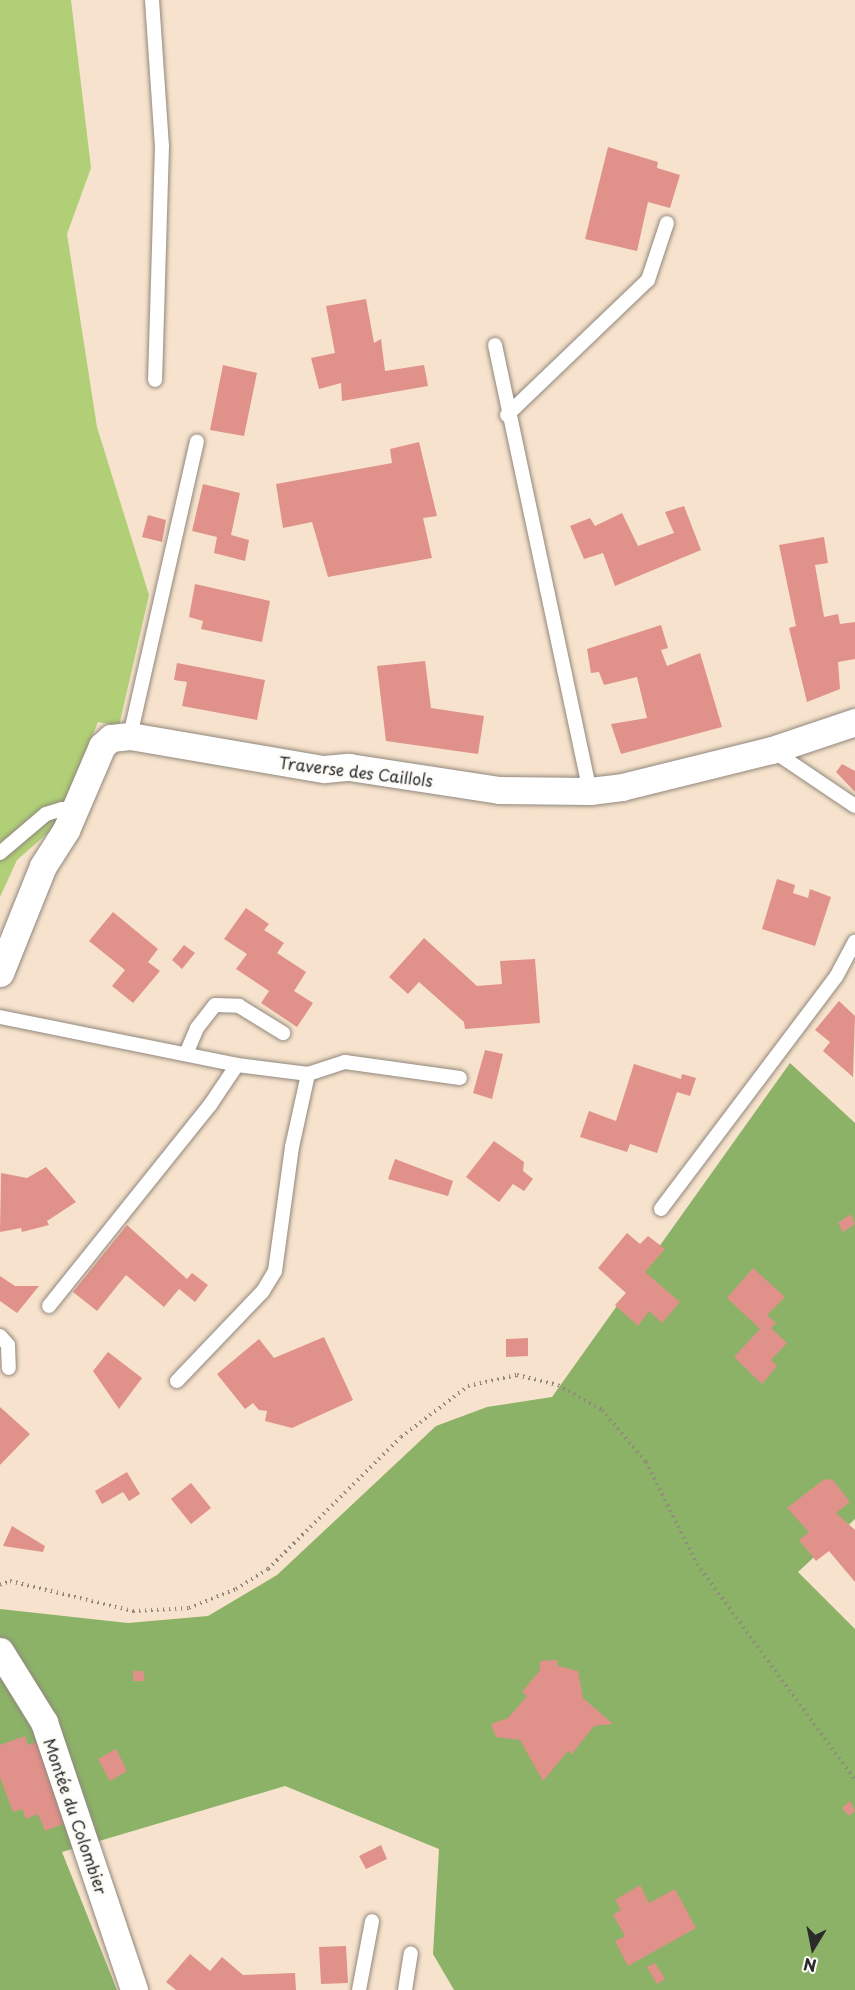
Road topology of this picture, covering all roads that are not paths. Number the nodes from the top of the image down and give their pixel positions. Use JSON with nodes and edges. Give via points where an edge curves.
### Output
{"nodes":[{"id":1,"x":152,"y":0,"type":"edge"},
{"id":2,"x":667,"y":223,"type":"dead end"},
{"id":3,"x":495,"y":345,"type":"dead end"},
{"id":4,"x":155,"y":380,"type":"dead end"},
{"id":5,"x":507,"y":415,"type":"junction"},
{"id":6,"x":197,"y":442,"type":"dead end"},
{"id":7,"x":855,"y":722,"type":"edge"},
{"id":8,"x":130,"y":736,"type":"junction"},
{"id":9,"x":772,"y":750,"type":"junction"},
{"id":10,"x":590,"y":791,"type":"junction"},
{"id":11,"x":855,"y":806,"type":"edge"},
{"id":12,"x":73,"y":813,"type":"junction"},
{"id":13,"x":0,"y":853,"type":"edge"},
{"id":14,"x":855,"y":942,"type":"edge"},
{"id":15,"x":0,"y":973,"type":"edge"},
{"id":16,"x":0,"y":1017,"type":"edge"},
{"id":17,"x":283,"y":1033,"type":"dead end"},
{"id":18,"x":186,"y":1054,"type":"junction"},
{"id":19,"x":237,"y":1065,"type":"junction"},
{"id":20,"x":308,"y":1074,"type":"junction"},
{"id":21,"x":460,"y":1078,"type":"dead end"},
{"id":22,"x":661,"y":1209,"type":"dead end"},
{"id":23,"x":49,"y":1306,"type":"dead end"},
{"id":24,"x":0,"y":1336,"type":"edge"},
{"id":25,"x":9,"y":1368,"type":"dead end"},
{"id":26,"x":177,"y":1381,"type":"dead end"},
{"id":27,"x":0,"y":1651,"type":"edge"},
{"id":28,"x":372,"y":1921,"type":"dead end"},
{"id":29,"x":411,"y":1953,"type":"dead end"},
{"id":30,"x":134,"y":1990,"type":"edge"},
{"id":31,"x":359,"y":1990,"type":"edge"},
{"id":32,"x":405,"y":1990,"type":"edge"}],
"edges":[{"from":1,"to":4,"type":"lane","via":[[162,146]]},
{"from":2,"to":5,"type":"lane","via":[[648,280]]},
{"from":3,"to":5,"type":"lane"},
{"from":5,"to":10,"type":"lane"},
{"from":6,"to":8,"type":"lane"},
{"from":7,"to":9,"type":"street","name":"Traverse des Caillols"},
{"from":8,"to":10,"type":"street","name":"Traverse des Caillols","via":[[324,770],[349,766],[499,790]]},
{"from":8,"to":12,"type":"street","name":"Traverse des Caillols","via":[[111,738],[102,746]]},
{"from":9,"to":10,"type":"street","name":"Traverse des Caillols","via":[[622,787]]},
{"from":9,"to":11,"type":"lane"},
{"from":12,"to":13,"type":"lane","via":[[62,809],[46,814]]},
{"from":12,"to":15,"type":"street","name":"Traverse des Caillols","via":[[43,866]]},
{"from":14,"to":22,"type":"lane","via":[[836,977]]},
{"from":16,"to":18,"type":"lane"},
{"from":17,"to":18,"type":"lane","via":[[239,1006],[215,1005],[197,1028]]},
{"from":18,"to":19,"type":"lane"},
{"from":19,"to":20,"type":"lane"},
{"from":19,"to":23,"type":"lane","via":[[210,1106]]},
{"from":20,"to":21,"type":"lane","via":[[345,1062]]},
{"from":20,"to":26,"type":"lane","via":[[292,1147],[275,1271],[263,1291]]},
{"from":24,"to":25,"type":"lane","via":[[8,1345]]},
{"from":27,"to":30,"type":"street","name":"Montée du Colombier","via":[[44,1722]]},
{"from":28,"to":31,"type":"lane"},
{"from":29,"to":32,"type":"lane"}]}
